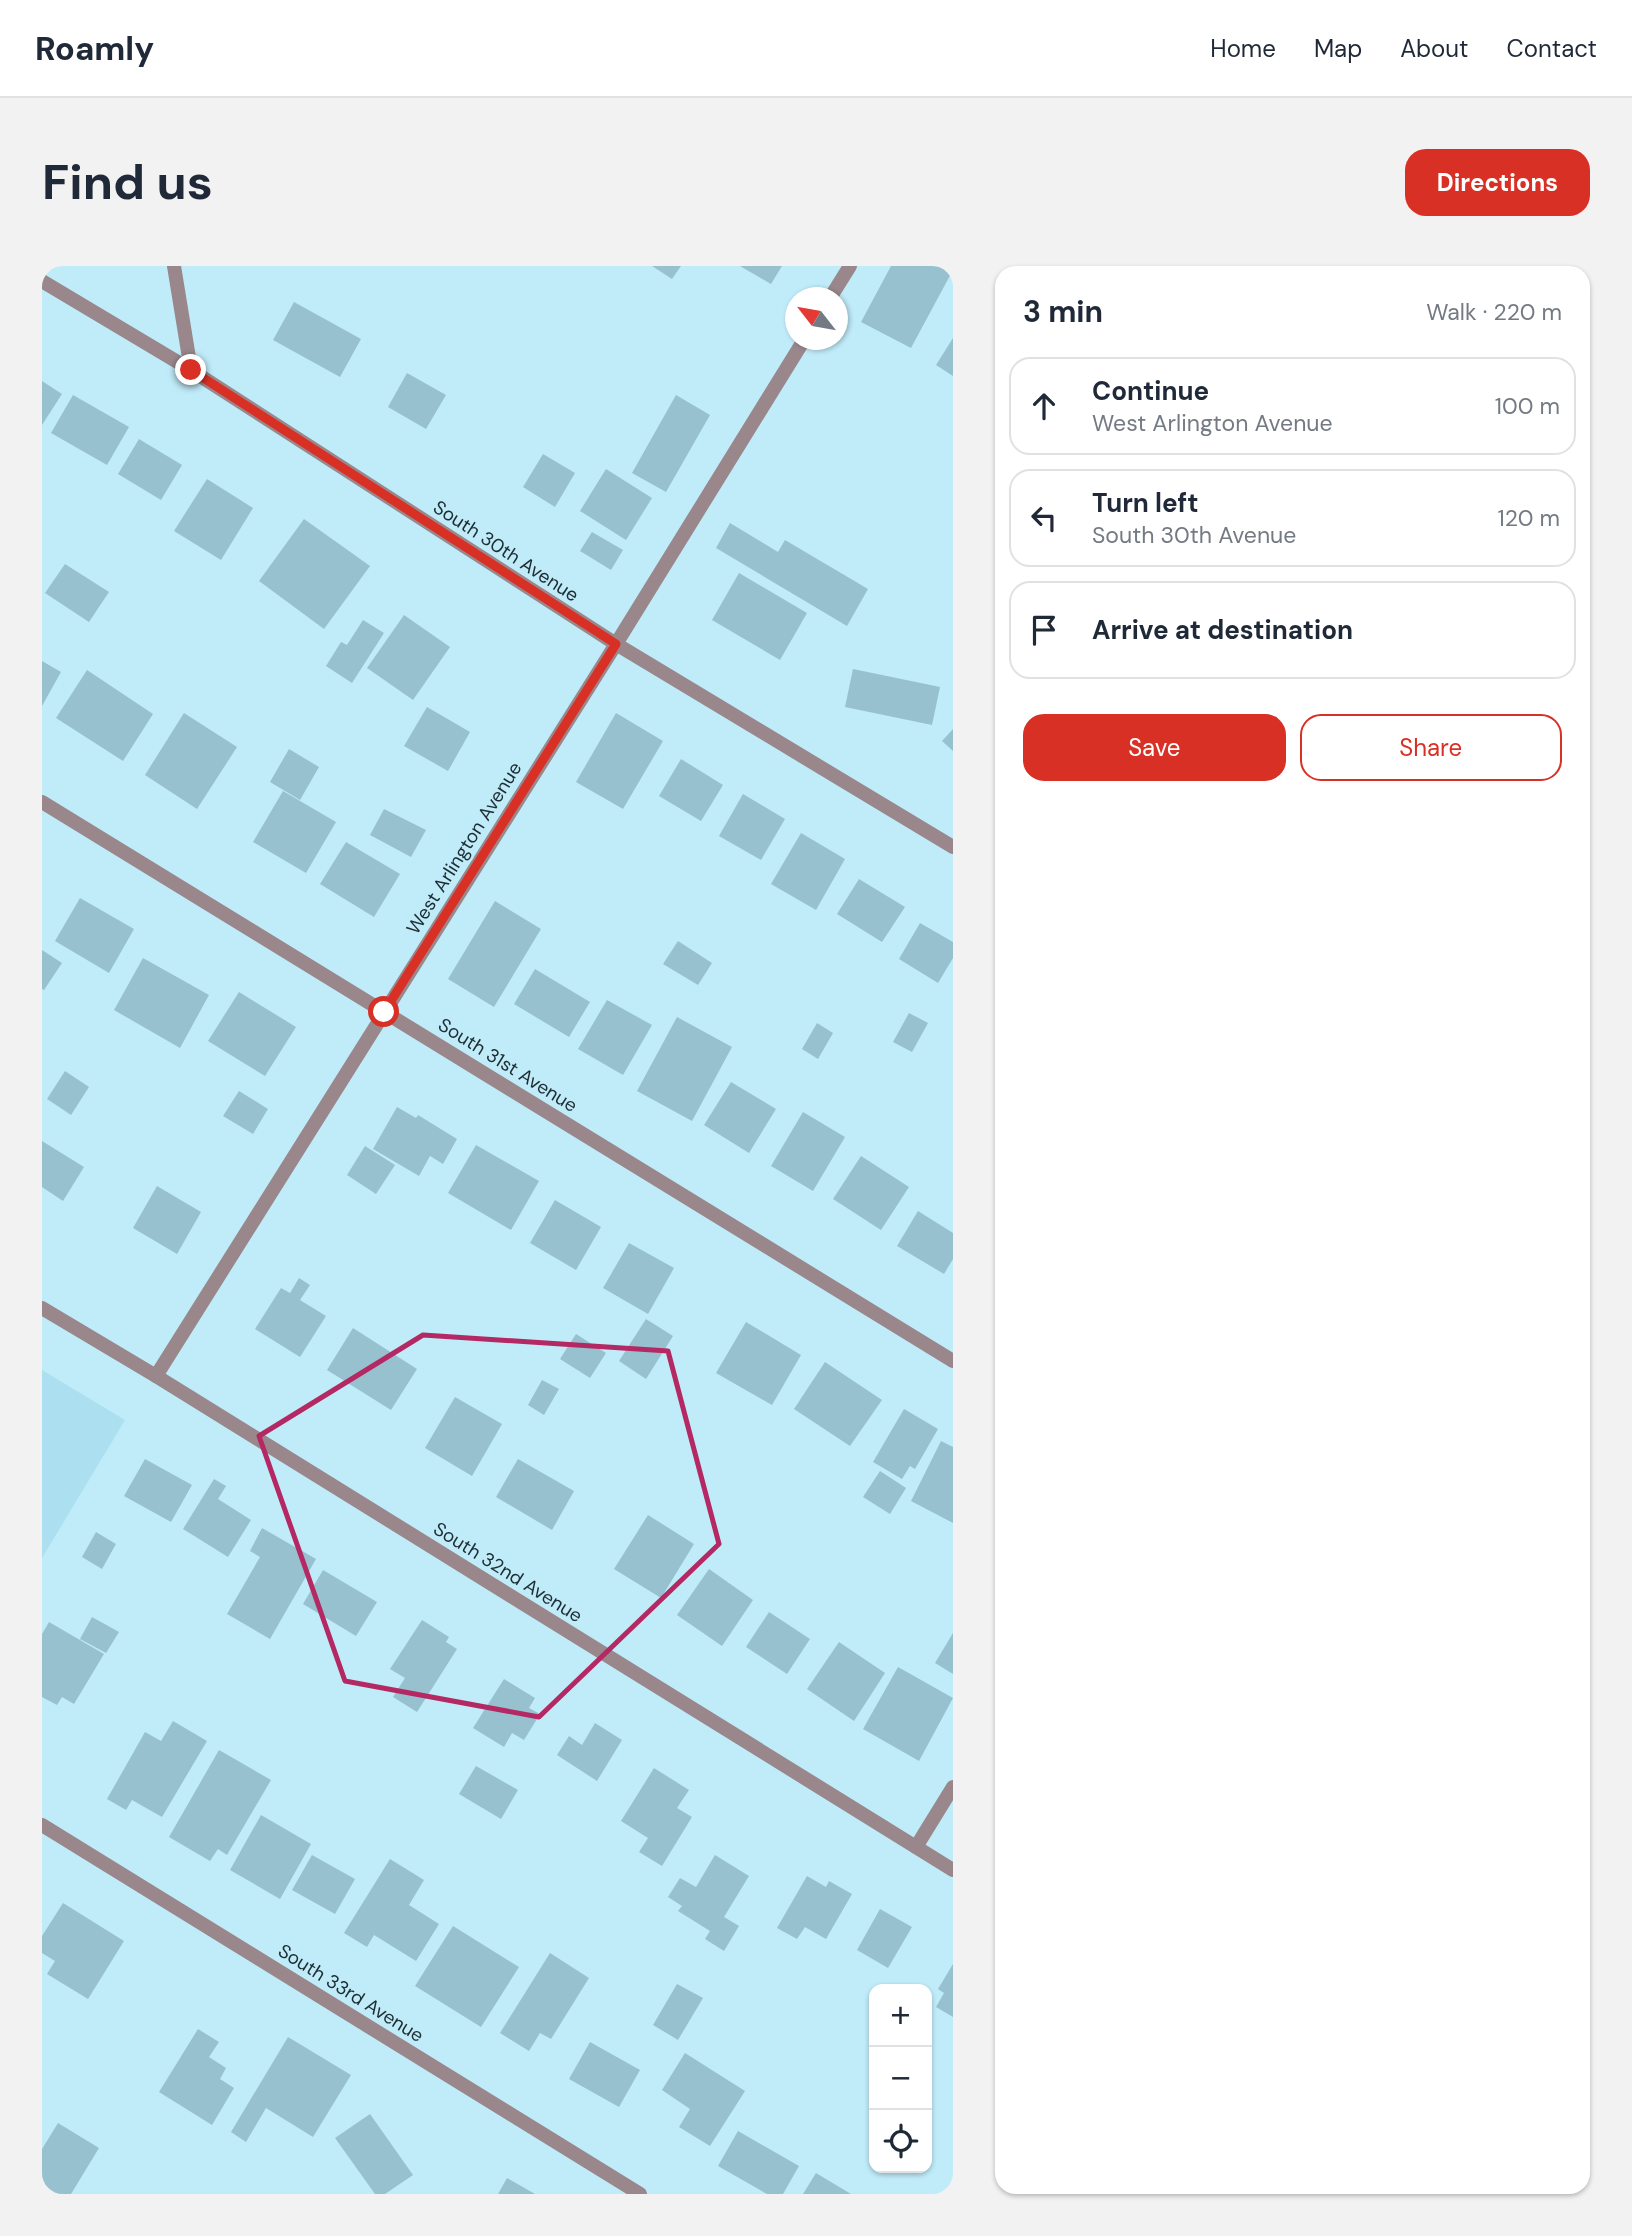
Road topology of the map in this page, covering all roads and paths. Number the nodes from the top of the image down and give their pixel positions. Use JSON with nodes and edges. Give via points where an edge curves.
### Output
{"nodes":[{"id":1,"x":174,"y":266,"type":"edge"},
{"id":2,"x":850,"y":266,"type":"edge"},
{"id":3,"x":42,"y":281,"type":"edge"},
{"id":4,"x":837,"y":287,"type":"edge"},
{"id":5,"x":798,"y":350,"type":"edge"},
{"id":6,"x":191,"y":370,"type":"junction"},
{"id":7,"x":616,"y":644,"type":"junction"},
{"id":8,"x":42,"y":802,"type":"edge"},
{"id":9,"x":953,"y":847,"type":"edge"},
{"id":10,"x":384,"y":1012,"type":"junction"},
{"id":11,"x":42,"y":1308,"type":"edge"},
{"id":12,"x":953,"y":1361,"type":"edge"},
{"id":13,"x":156,"y":1376,"type":"junction"},
{"id":14,"x":953,"y":1787,"type":"edge"},
{"id":15,"x":42,"y":1825,"type":"edge"},
{"id":16,"x":916,"y":1847,"type":"junction"},
{"id":17,"x":953,"y":1870,"type":"edge"},
{"id":18,"x":640,"y":2194,"type":"edge"}],
"edges":[{"from":1,"to":6,"type":"street"},
{"from":2,"to":4,"type":"street"},
{"from":3,"to":6,"type":"street","name":"South 30th Avenue"},
{"from":5,"to":7,"type":"street","name":"West Arlington Avenue"},
{"from":6,"to":7,"type":"street","name":"South 30th Avenue"},
{"from":7,"to":9,"type":"street","name":"South 30th Avenue"},
{"from":7,"to":10,"type":"street","name":"West Arlington Avenue"},
{"from":8,"to":10,"type":"street","name":"South 31st Avenue"},
{"from":10,"to":12,"type":"street","name":"South 31st Avenue"},
{"from":10,"to":13,"type":"street","name":"West Arlington Avenue"},
{"from":11,"to":13,"type":"street","name":"South 32nd Avenue"},
{"from":13,"to":16,"type":"street","name":"South 32nd Avenue"},
{"from":14,"to":16,"type":"street"},
{"from":15,"to":18,"type":"street","name":"South 33rd Avenue"},
{"from":16,"to":17,"type":"street","name":"South 32nd Avenue"}]}
